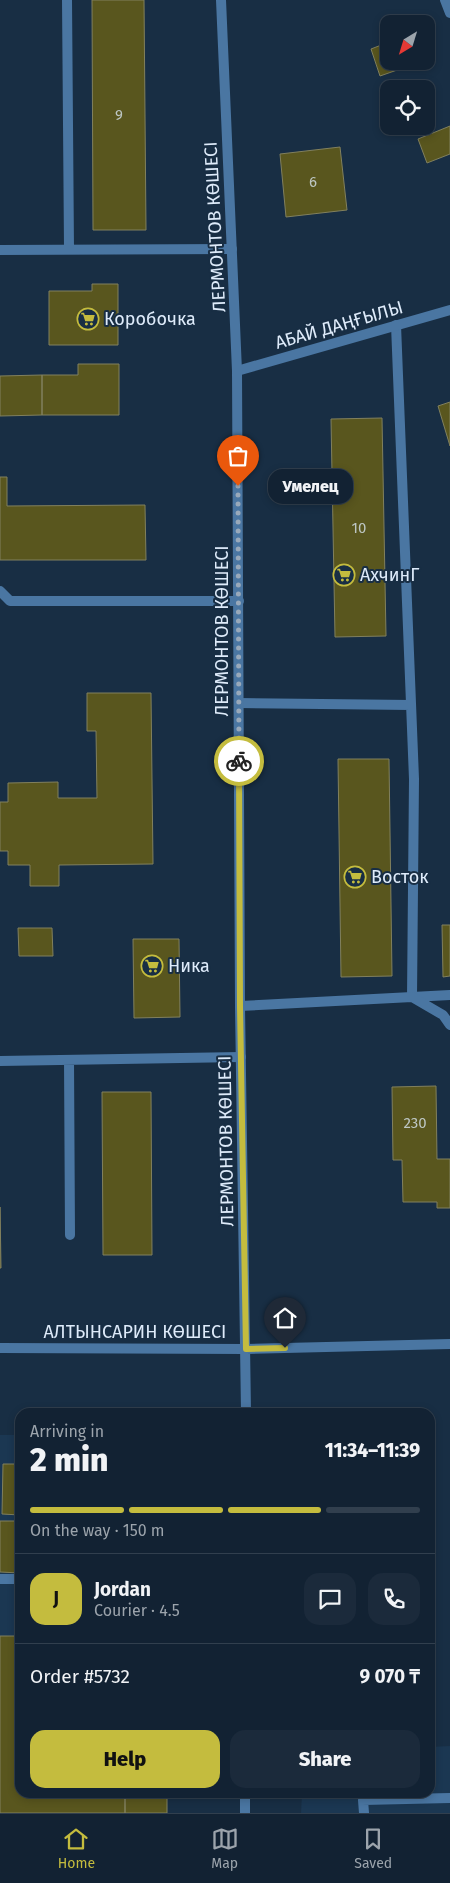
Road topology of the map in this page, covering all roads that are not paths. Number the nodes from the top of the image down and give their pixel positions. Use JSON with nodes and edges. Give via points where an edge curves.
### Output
{"nodes":[{"id":1,"x":67,"y":0,"type":"edge"},
{"id":2,"x":221,"y":0,"type":"edge"},
{"id":3,"x":445,"y":0,"type":"edge"},
{"id":4,"x":450,"y":13,"type":"edge"},
{"id":5,"x":69,"y":248,"type":"junction"},
{"id":6,"x":232,"y":249,"type":"junction"},
{"id":7,"x":0,"y":250,"type":"edge"},
{"id":8,"x":450,"y":310,"type":"edge"},
{"id":9,"x":396,"y":325,"type":"junction"},
{"id":10,"x":237,"y":372,"type":"junction"},
{"id":11,"x":0,"y":591,"type":"edge"},
{"id":12,"x":238,"y":601,"type":"junction"},
{"id":13,"x":239,"y":703,"type":"junction"},
{"id":14,"x":412,"y":705,"type":"junction"},
{"id":15,"x":450,"y":995,"type":"edge"},
{"id":16,"x":412,"y":997,"type":"junction"},
{"id":17,"x":240,"y":1006,"type":"junction"},
{"id":18,"x":450,"y":1026,"type":"edge"},
{"id":19,"x":241,"y":1057,"type":"junction"},
{"id":20,"x":70,"y":1060,"type":"junction"},
{"id":21,"x":0,"y":1061,"type":"edge"},
{"id":22,"x":70,"y":1236,"type":"dead end"},
{"id":23,"x":450,"y":1344,"type":"edge"},
{"id":24,"x":0,"y":1348,"type":"edge"},
{"id":25,"x":246,"y":1349,"type":"junction"},
{"id":26,"x":246,"y":1408,"type":"edge"},
{"id":27,"x":0,"y":1579,"type":"edge"},
{"id":28,"x":15,"y":1579,"type":"edge"},
{"id":29,"x":245,"y":1798,"type":"edge"},
{"id":30,"x":450,"y":1798,"type":"edge"},
{"id":31,"x":245,"y":1813,"type":"edge"},
{"id":32,"x":364,"y":1813,"type":"edge"}],
"edges":[{"from":1,"to":5,"type":"street"},
{"from":2,"to":6,"type":"street","name":"ЛЕРМОНТОВ КӨШЕСІ"},
{"from":3,"to":4,"type":"street"},
{"from":5,"to":6,"type":"street"},
{"from":5,"to":7,"type":"street"},
{"from":6,"to":10,"type":"street","name":"ЛЕРМОНТОВ КӨШЕСІ"},
{"from":8,"to":9,"type":"street","name":"АБАЙ ДАҢҒЫЛЫ"},
{"from":9,"to":10,"type":"street","name":"АБАЙ ДАҢҒЫЛЫ"},
{"from":9,"to":14,"type":"street"},
{"from":10,"to":12,"type":"street","name":"ЛЕРМОНТОВ КӨШЕСІ"},
{"from":11,"to":12,"type":"street","via":[[10,601]]},
{"from":12,"to":13,"type":"street","name":"ЛЕРМОНТОВ КӨШЕСІ"},
{"from":13,"to":14,"type":"street"},
{"from":13,"to":17,"type":"street","name":"ЛЕРМОНТОВ КӨШЕСІ"},
{"from":14,"to":16,"type":"street"},
{"from":15,"to":16,"type":"street"},
{"from":16,"to":17,"type":"street"},
{"from":16,"to":18,"type":"street","via":[[443,1015]]},
{"from":17,"to":19,"type":"street","name":"ЛЕРМОНТОВ КӨШЕСІ"},
{"from":19,"to":20,"type":"street"},
{"from":19,"to":25,"type":"street","name":"ЛЕРМОНТОВ КӨШЕСІ"},
{"from":20,"to":21,"type":"street"},
{"from":20,"to":22,"type":"street"},
{"from":23,"to":25,"type":"street","name":"АЛТЫНСАРИН КӨШЕСІ"},
{"from":24,"to":25,"type":"street","name":"АЛТЫНСАРИН КӨШЕСІ"},
{"from":25,"to":26,"type":"street","name":"ЛЕРМОНТОВ КӨШЕСІ"},
{"from":27,"to":28,"type":"street"},
{"from":29,"to":31,"type":"street"},
{"from":30,"to":32,"type":"street","via":[[363,1800]]}]}
